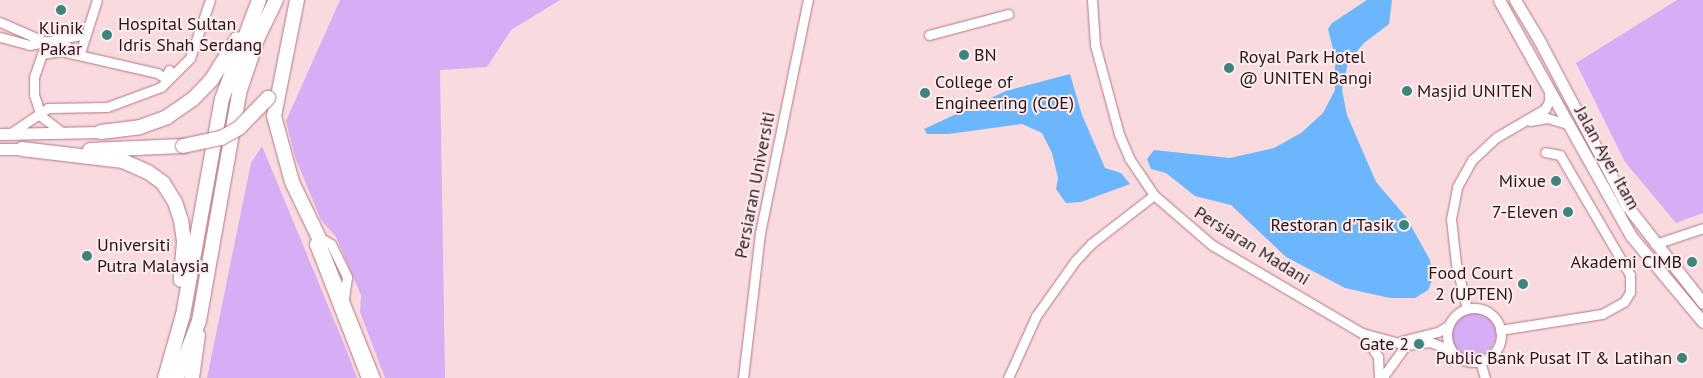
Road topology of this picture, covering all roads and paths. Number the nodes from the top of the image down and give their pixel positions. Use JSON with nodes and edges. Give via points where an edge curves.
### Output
{"nodes":[{"id":1,"x":97,"y":0,"type":"edge"},
{"id":2,"x":210,"y":0,"type":"edge"},
{"id":3,"x":276,"y":0,"type":"edge"},
{"id":4,"x":297,"y":0,"type":"edge"},
{"id":5,"x":808,"y":0,"type":"edge"},
{"id":6,"x":1092,"y":0,"type":"edge"},
{"id":7,"x":1499,"y":0,"type":"edge"},
{"id":8,"x":1515,"y":0,"type":"edge"},
{"id":9,"x":257,"y":6,"type":"edge"},
{"id":10,"x":1008,"y":14,"type":"dead end"},
{"id":11,"x":0,"y":22,"type":"edge"},
{"id":12,"x":86,"y":34,"type":"junction"},
{"id":13,"x":929,"y":35,"type":"dead end"},
{"id":14,"x":0,"y":36,"type":"edge"},
{"id":15,"x":43,"y":41,"type":"junction"},
{"id":16,"x":82,"y":50,"type":"junction"},
{"id":17,"x":174,"y":71,"type":"junction"},
{"id":18,"x":278,"y":82,"type":"junction"},
{"id":19,"x":1549,"y":90,"type":"junction"},
{"id":20,"x":53,"y":107,"type":"junction"},
{"id":21,"x":39,"y":112,"type":"junction"},
{"id":22,"x":1528,"y":121,"type":"junction"},
{"id":23,"x":1568,"y":124,"type":"junction"},
{"id":24,"x":52,"y":127,"type":"junction"},
{"id":25,"x":101,"y":132,"type":"joint"},
{"id":26,"x":5,"y":134,"type":"edge"},
{"id":27,"x":66,"y":134,"type":"junction"},
{"id":28,"x":22,"y":149,"type":"junction"},
{"id":29,"x":0,"y":150,"type":"edge"},
{"id":30,"x":1545,"y":152,"type":"dead end"},
{"id":31,"x":1154,"y":195,"type":"junction"},
{"id":32,"x":1703,"y":228,"type":"edge"},
{"id":33,"x":318,"y":236,"type":"junction"},
{"id":34,"x":1655,"y":244,"type":"junction"},
{"id":35,"x":1703,"y":303,"type":"edge"},
{"id":36,"x":1467,"y":308,"type":"junction"},
{"id":37,"x":183,"y":315,"type":"junction"},
{"id":38,"x":199,"y":321,"type":"junction"},
{"id":39,"x":1703,"y":322,"type":"edge"},
{"id":40,"x":1448,"y":325,"type":"junction"},
{"id":41,"x":1500,"y":330,"type":"junction"},
{"id":42,"x":1362,"y":333,"type":"junction"},
{"id":43,"x":1404,"y":341,"type":"junction"},
{"id":44,"x":1451,"y":350,"type":"junction"},
{"id":45,"x":1480,"y":361,"type":"junction"},
{"id":46,"x":745,"y":367,"type":"junction"},
{"id":47,"x":165,"y":378,"type":"edge"},
{"id":48,"x":177,"y":378,"type":"edge"},
{"id":49,"x":192,"y":378,"type":"edge"},
{"id":50,"x":366,"y":378,"type":"edge"},
{"id":51,"x":375,"y":378,"type":"edge"},
{"id":52,"x":744,"y":378,"type":"edge"},
{"id":53,"x":752,"y":378,"type":"edge"},
{"id":54,"x":1008,"y":378,"type":"edge"},
{"id":55,"x":1380,"y":378,"type":"edge"},
{"id":56,"x":1485,"y":378,"type":"edge"}],
"edges":[{"from":1,"to":12,"type":"street"},
{"from":2,"to":17,"type":"street","via":[[190,58]]},
{"from":3,"to":38,"type":"highway","via":[[258,37],[239,93]]},
{"from":4,"to":18,"type":"highway"},
{"from":5,"to":46,"type":"street","name":"Persiaran Universiti","via":[[760,232]]},
{"from":6,"to":31,"type":"street","name":"Persiaran Madani","via":[[1096,44],[1119,134],[1129,158]]},
{"from":7,"to":19,"type":"main road","name":"Jalan Ayer Itam"},
{"from":8,"to":34,"type":"main road","name":"Jalan Ayer Itam","via":[[1627,206]]},
{"from":9,"to":25,"type":"highway","via":[[212,79],[192,99],[167,117],[140,127]]},
{"from":9,"to":37,"type":"highway","via":[[222,99]]},
{"from":10,"to":13,"type":"street"},
{"from":11,"to":15,"type":"street"},
{"from":12,"to":15,"type":"street"},
{"from":12,"to":16,"type":"street"},
{"from":14,"to":15,"type":"street","via":[[29,45]]},
{"from":15,"to":16,"type":"street"},
{"from":16,"to":17,"type":"street"},
{"from":17,"to":20,"type":"street","via":[[160,87],[107,106]]},
{"from":17,"to":21,"type":"street","via":[[160,77],[157,73],[51,51],[42,54],[34,77]]},
{"from":18,"to":28,"type":"highway","bridge":true,"via":[[268,98],[239,128],[221,138],[183,146]]},
{"from":18,"to":33,"type":"highway","via":[[274,116],[280,145],[292,182]]},
{"from":19,"to":22,"type":"street","via":[[1545,108]]},
{"from":19,"to":23,"type":"main road","name":"Jalan Ayer Itam"},
{"from":20,"to":21,"type":"street"},
{"from":20,"to":24,"type":"street","via":[[49,117]]},
{"from":21,"to":24,"type":"street"},
{"from":21,"to":26,"type":"street"},
{"from":22,"to":23,"type":"street","via":[[1547,118]]},
{"from":22,"to":36,"type":"street","via":[[1497,136],[1472,160],[1457,188],[1451,220],[1456,264]]},
{"from":23,"to":39,"type":"main road","name":"Jalan Ayer Itam","via":[[1631,236]]},
{"from":24,"to":27,"type":"street"},
{"from":25,"to":27,"type":"main road"},
{"from":26,"to":27,"type":"main road"},
{"from":28,"to":29,"type":"main road"},
{"from":28,"to":37,"type":"highway","via":[[123,161],[163,183],[175,202],[184,242],[180,285]]},
{"from":30,"to":41,"type":"street","via":[[1560,155],[1630,276],[1630,292],[1624,302],[1602,314]]},
{"from":31,"to":42,"type":"street","name":"Persiaran Madani","via":[[1212,245]]},
{"from":31,"to":54,"type":"street","via":[[1092,243],[1075,261],[1036,316]]},
{"from":32,"to":34,"type":"street"},
{"from":33,"to":50,"type":"street","via":[[314,244]]},
{"from":33,"to":51,"type":"street","via":[[331,244],[347,277],[344,302]]},
{"from":34,"to":35,"type":"main road","name":"Jalan Ayer Itam"},
{"from":36,"to":40,"type":"street","via":[[1454,316]]},
{"from":36,"to":41,"type":"street","via":[[1486,311],[1494,317]]},
{"from":37,"to":47,"type":"highway"},
{"from":38,"to":48,"type":"highway"},
{"from":38,"to":49,"type":"highway","via":[[197,362]]},
{"from":40,"to":43,"type":"street","via":[[1438,332]]},
{"from":40,"to":44,"type":"street"},
{"from":41,"to":45,"type":"street","via":[[1495,351]]},
{"from":42,"to":43,"type":"street"},
{"from":42,"to":55,"type":"street","via":[[1378,357]]},
{"from":43,"to":44,"type":"street","via":[[1430,342]]},
{"from":43,"to":55,"type":"street"},
{"from":44,"to":45,"type":"street","via":[[1466,360]]},
{"from":45,"to":56,"type":"street"},
{"from":46,"to":52,"type":"street","name":"Persiaran Universiti"},
{"from":46,"to":53,"type":"street"}]}
